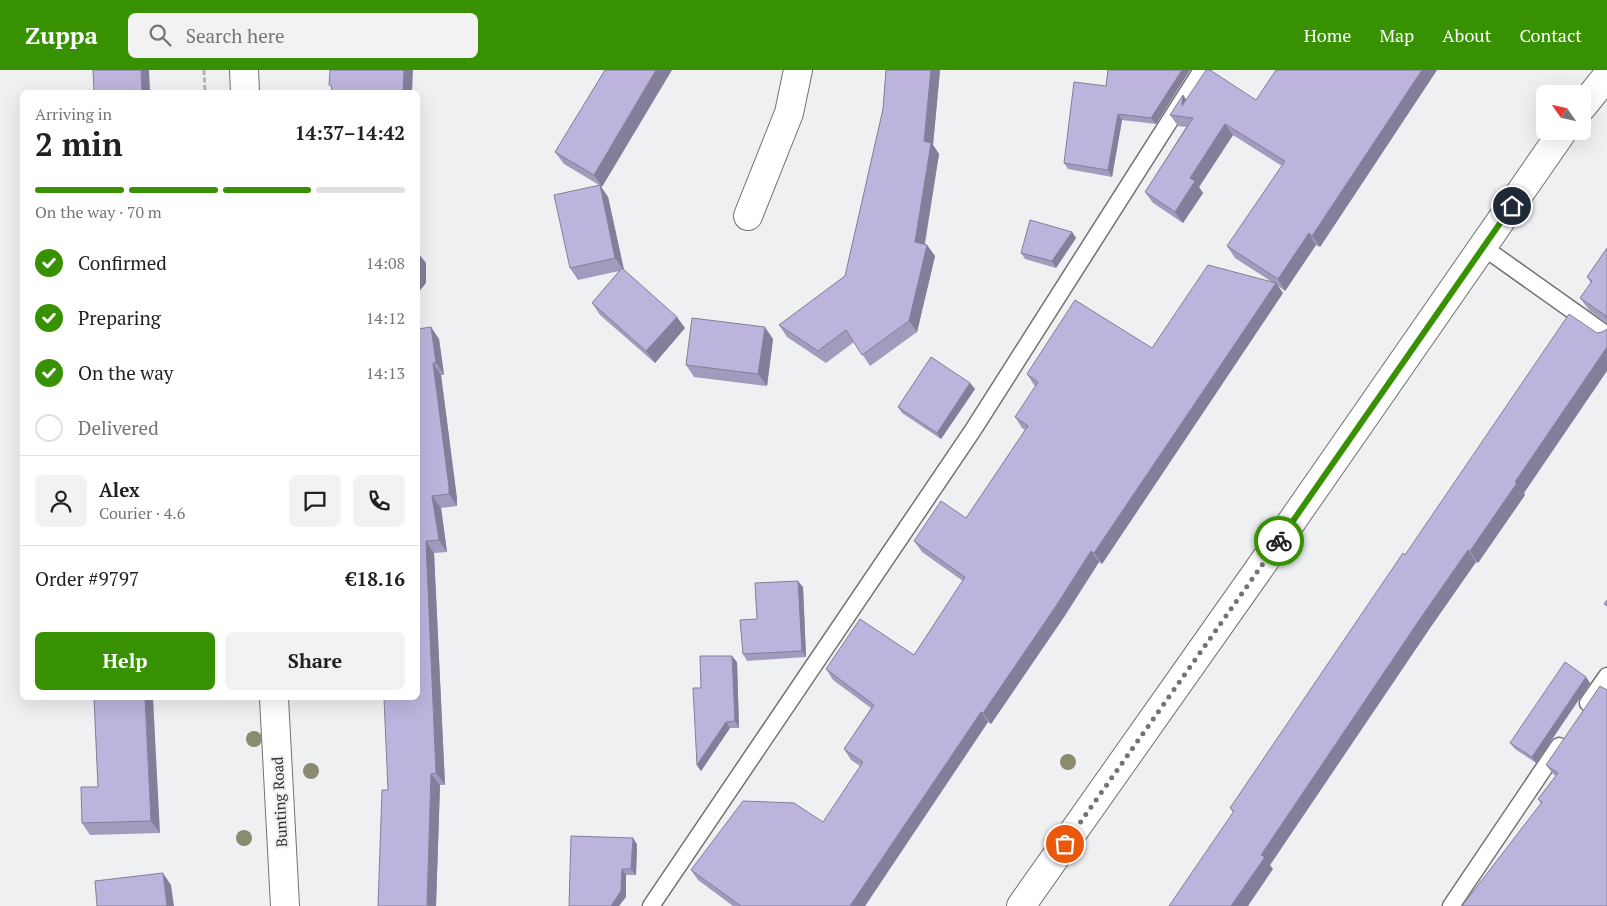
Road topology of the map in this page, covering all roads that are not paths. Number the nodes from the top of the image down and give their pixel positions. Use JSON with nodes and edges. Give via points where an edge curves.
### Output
{"nodes":[{"id":1,"x":244,"y":70,"type":"edge"},
{"id":2,"x":798,"y":70,"type":"edge"},
{"id":3,"x":1202,"y":70,"type":"edge"},
{"id":4,"x":1607,"y":76,"type":"edge"},
{"id":5,"x":245,"y":90,"type":"edge"},
{"id":6,"x":1591,"y":96,"type":"edge"},
{"id":7,"x":1557,"y":140,"type":"edge"},
{"id":8,"x":748,"y":216,"type":"dead end"},
{"id":9,"x":1482,"y":246,"type":"junction"},
{"id":10,"x":1607,"y":335,"type":"edge"},
{"id":11,"x":1607,"y":676,"type":"edge"},
{"id":12,"x":274,"y":700,"type":"edge"},
{"id":13,"x":1579,"y":717,"type":"edge"},
{"id":14,"x":1568,"y":733,"type":"edge"},
{"id":15,"x":285,"y":906,"type":"edge"},
{"id":16,"x":651,"y":906,"type":"edge"},
{"id":17,"x":1021,"y":906,"type":"edge"},
{"id":18,"x":1451,"y":906,"type":"edge"}],
"edges":[{"from":1,"to":5,"type":"main road"},
{"from":2,"to":8,"type":"main road","via":[[789,113]]},
{"from":3,"to":16,"type":"lane","via":[[973,430]]},
{"from":4,"to":6,"type":"main road"},
{"from":7,"to":9,"type":"main road"},
{"from":9,"to":10,"type":"lane"},
{"from":9,"to":17,"type":"main road"},
{"from":11,"to":13,"type":"lane"},
{"from":12,"to":15,"type":"main road","name":"Bunting Road"},
{"from":14,"to":18,"type":"lane"}]}
